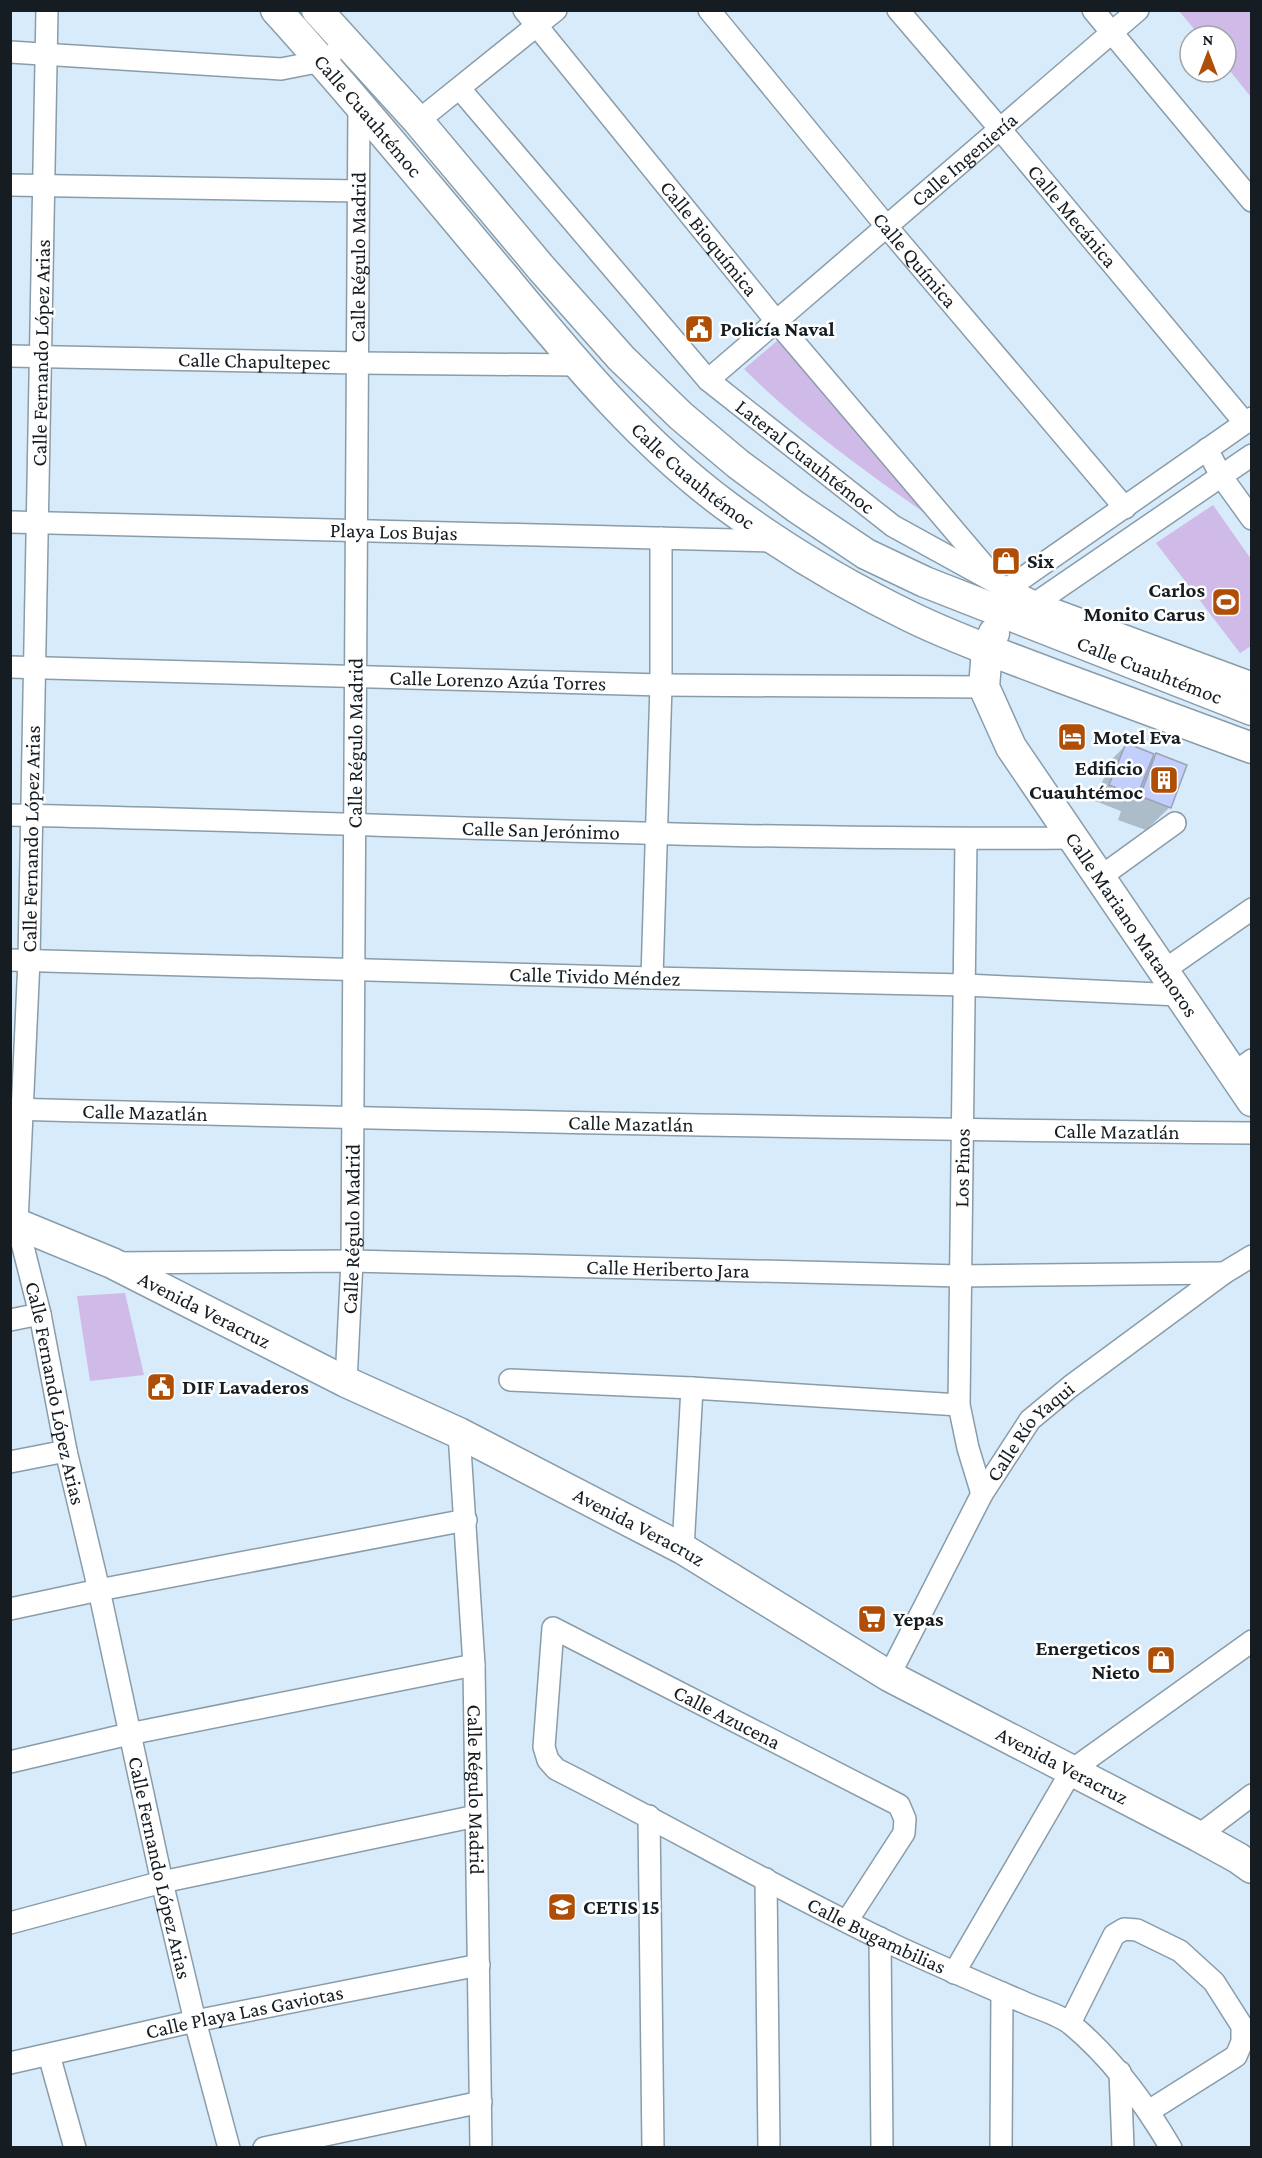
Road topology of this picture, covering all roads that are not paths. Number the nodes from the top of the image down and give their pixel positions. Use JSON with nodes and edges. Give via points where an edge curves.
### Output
{"nodes":[{"id":1,"x":47,"y":10,"type":"edge"},
{"id":2,"x":276,"y":10,"type":"edge"},
{"id":3,"x":317,"y":10,"type":"edge"},
{"id":4,"x":556,"y":10,"type":"edge"},
{"id":5,"x":709,"y":10,"type":"edge"},
{"id":6,"x":898,"y":10,"type":"edge"},
{"id":7,"x":1093,"y":10,"type":"edge"},
{"id":8,"x":1137,"y":10,"type":"edge"},
{"id":9,"x":530,"y":18,"type":"edge"},
{"id":10,"x":1111,"y":33,"type":"junction"},
{"id":11,"x":347,"y":43,"type":"junction"},
{"id":12,"x":10,"y":52,"type":"edge"},
{"id":13,"x":47,"y":55,"type":"junction"},
{"id":14,"x":322,"y":61,"type":"junction"},
{"id":15,"x":460,"y":88,"type":"junction"},
{"id":16,"x":358,"y":103,"type":"junction"},
{"id":17,"x":418,"y":121,"type":"junction"},
{"id":18,"x":1000,"y":129,"type":"junction"},
{"id":19,"x":10,"y":185,"type":"edge"},
{"id":20,"x":43,"y":185,"type":"junction"},
{"id":21,"x":358,"y":191,"type":"junction"},
{"id":22,"x":1251,"y":201,"type":"edge"},
{"id":23,"x":887,"y":227,"type":"junction"},
{"id":24,"x":777,"y":322,"type":"junction"},
{"id":25,"x":10,"y":356,"type":"edge"},
{"id":26,"x":41,"y":356,"type":"junction"},
{"id":27,"x":358,"y":363,"type":"junction"},
{"id":28,"x":578,"y":365,"type":"junction"},
{"id":29,"x":708,"y":381,"type":"junction"},
{"id":30,"x":1248,"y":420,"type":"edge"},
{"id":31,"x":1207,"y":449,"type":"junction"},
{"id":32,"x":1251,"y":454,"type":"edge"},
{"id":33,"x":1221,"y":476,"type":"junction"},
{"id":34,"x":1125,"y":508,"type":"junction"},
{"id":35,"x":1251,"y":519,"type":"edge"},
{"id":36,"x":10,"y":522,"type":"edge"},
{"id":37,"x":38,"y":522,"type":"junction"},
{"id":38,"x":356,"y":531,"type":"junction"},
{"id":39,"x":661,"y":538,"type":"junction"},
{"id":40,"x":776,"y":541,"type":"junction"},
{"id":41,"x":1004,"y":596,"type":"junction"},
{"id":42,"x":1036,"y":603,"type":"junction"},
{"id":43,"x":987,"y":650,"type":"junction"},
{"id":44,"x":10,"y":667,"type":"edge"},
{"id":45,"x":35,"y":668,"type":"junction"},
{"id":46,"x":356,"y":677,"type":"junction"},
{"id":47,"x":1251,"y":682,"type":"edge"},
{"id":48,"x":661,"y":685,"type":"junction"},
{"id":49,"x":984,"y":687,"type":"junction"},
{"id":50,"x":1251,"y":710,"type":"edge"},
{"id":51,"x":1251,"y":748,"type":"edge"},
{"id":52,"x":10,"y":815,"type":"edge"},
{"id":53,"x":32,"y":815,"type":"junction"},
{"id":54,"x":1175,"y":823,"type":"dead end"},
{"id":55,"x":356,"y":825,"type":"junction"},
{"id":56,"x":657,"y":833,"type":"junction"},
{"id":57,"x":1072,"y":838,"type":"junction"},
{"id":58,"x":966,"y":839,"type":"junction"},
{"id":59,"x":1099,"y":878,"type":"junction"},
{"id":60,"x":1251,"y":909,"type":"edge"},
{"id":61,"x":20,"y":960,"type":"edge"},
{"id":62,"x":354,"y":970,"type":"junction"},
{"id":63,"x":1163,"y":971,"type":"junction"},
{"id":64,"x":652,"y":978,"type":"junction"},
{"id":65,"x":965,"y":985,"type":"junction"},
{"id":66,"x":1179,"y":995,"type":"junction"},
{"id":67,"x":1242,"y":1067,"type":"edge"},
{"id":68,"x":1251,"y":1101,"type":"edge"},
{"id":69,"x":17,"y":1109,"type":"edge"},
{"id":70,"x":352,"y":1118,"type":"junction"},
{"id":71,"x":963,"y":1130,"type":"junction"},
{"id":72,"x":1251,"y":1132,"type":"edge"},
{"id":73,"x":14,"y":1222,"type":"edge"},
{"id":74,"x":1251,"y":1256,"type":"edge"},
{"id":75,"x":352,"y":1261,"type":"junction"},
{"id":76,"x":112,"y":1263,"type":"junction"},
{"id":77,"x":1224,"y":1273,"type":"junction"},
{"id":78,"x":960,"y":1276,"type":"junction"},
{"id":79,"x":40,"y":1314,"type":"junction"},
{"id":80,"x":10,"y":1320,"type":"edge"},
{"id":81,"x":510,"y":1380,"type":"dead end"},
{"id":82,"x":346,"y":1382,"type":"junction"},
{"id":83,"x":692,"y":1388,"type":"junction"},
{"id":84,"x":959,"y":1405,"type":"junction"},
{"id":85,"x":459,"y":1433,"type":"junction"},
{"id":86,"x":66,"y":1451,"type":"junction"},
{"id":87,"x":10,"y":1462,"type":"edge"},
{"id":88,"x":982,"y":1494,"type":"junction"},
{"id":89,"x":466,"y":1520,"type":"junction"},
{"id":90,"x":682,"y":1550,"type":"junction"},
{"id":91,"x":99,"y":1590,"type":"junction"},
{"id":92,"x":10,"y":1609,"type":"edge"},
{"id":93,"x":1251,"y":1641,"type":"edge"},
{"id":94,"x":474,"y":1665,"type":"junction"},
{"id":95,"x":889,"y":1676,"type":"junction"},
{"id":96,"x":129,"y":1734,"type":"junction"},
{"id":97,"x":548,"y":1760,"type":"joint"},
{"id":98,"x":10,"y":1762,"type":"edge"},
{"id":99,"x":1072,"y":1770,"type":"junction"},
{"id":100,"x":1251,"y":1795,"type":"edge"},
{"id":101,"x":476,"y":1816,"type":"junction"},
{"id":102,"x":649,"y":1816,"type":"junction"},
{"id":103,"x":1198,"y":1836,"type":"junction"},
{"id":104,"x":1251,"y":1868,"type":"edge"},
{"id":105,"x":766,"y":1879,"type":"junction"},
{"id":106,"x":162,"y":1882,"type":"junction"},
{"id":107,"x":847,"y":1921,"type":"junction"},
{"id":108,"x":10,"y":1923,"type":"edge"},
{"id":109,"x":880,"y":1938,"type":"junction"},
{"id":110,"x":478,"y":1965,"type":"junction"},
{"id":111,"x":954,"y":1973,"type":"junction"},
{"id":112,"x":1002,"y":1993,"type":"junction"},
{"id":113,"x":195,"y":2021,"type":"junction"},
{"id":114,"x":1070,"y":2023,"type":"junction"},
{"id":115,"x":49,"y":2055,"type":"junction"},
{"id":116,"x":10,"y":2063,"type":"edge"},
{"id":117,"x":1120,"y":2072,"type":"junction"},
{"id":118,"x":481,"y":2102,"type":"junction"},
{"id":119,"x":1149,"y":2111,"type":"junction"},
{"id":120,"x":75,"y":2148,"type":"edge"},
{"id":121,"x":229,"y":2148,"type":"edge"},
{"id":122,"x":264,"y":2148,"type":"edge"},
{"id":123,"x":482,"y":2148,"type":"edge"},
{"id":124,"x":652,"y":2148,"type":"edge"},
{"id":125,"x":769,"y":2148,"type":"edge"},
{"id":126,"x":882,"y":2148,"type":"edge"},
{"id":127,"x":1001,"y":2148,"type":"edge"},
{"id":128,"x":1123,"y":2148,"type":"edge"},
{"id":129,"x":1171,"y":2148,"type":"edge"}],
"edges":[{"from":1,"to":13,"type":"street","name":"Calle Fernando López Arias"},
{"from":2,"to":14,"type":"main road","name":"Calle Cuauhtémoc"},
{"from":3,"to":11,"type":"main road","name":"Calle Cuauhtémoc"},
{"from":4,"to":9,"type":"street"},
{"from":5,"to":23,"type":"street","name":"Calle Química"},
{"from":6,"to":18,"type":"street","name":"Calle Mecánica"},
{"from":7,"to":10,"type":"street"},
{"from":8,"to":10,"type":"street","name":"Calle Ingeniería"},
{"from":9,"to":15,"type":"street"},
{"from":9,"to":24,"type":"street","name":"Calle Bioquímica"},
{"from":10,"to":18,"type":"street","name":"Calle Ingeniería"},
{"from":10,"to":22,"type":"street"},
{"from":11,"to":14,"type":"street"},
{"from":11,"to":17,"type":"main road","name":"Calle Cuauhtémoc"},
{"from":12,"to":13,"type":"street"},
{"from":13,"to":14,"type":"street","via":[[281,69]]},
{"from":13,"to":20,"type":"street","name":"Calle Fernando López Arias"},
{"from":14,"to":16,"type":"main road","name":"Calle Cuauhtémoc"},
{"from":15,"to":17,"type":"street"},
{"from":15,"to":29,"type":"street","name":"Lateral Cuauhtémoc"},
{"from":16,"to":21,"type":"street","name":"Calle Régulo Madrid"},
{"from":16,"to":28,"type":"main road","name":"Calle Cuauhtémoc"},
{"from":17,"to":41,"type":"main road","name":"Calle Cuauhtémoc","via":[[621,358],[738,464],[866,554],[925,582]]},
{"from":18,"to":23,"type":"street","name":"Calle Ingeniería"},
{"from":18,"to":30,"type":"street","name":"Calle Mecánica"},
{"from":19,"to":20,"type":"street"},
{"from":20,"to":21,"type":"street"},
{"from":20,"to":26,"type":"street","name":"Calle Fernando López Arias"},
{"from":21,"to":27,"type":"street","name":"Calle Régulo Madrid"},
{"from":23,"to":24,"type":"street","name":"Calle Ingeniería"},
{"from":23,"to":34,"type":"street","name":"Calle Química"},
{"from":24,"to":29,"type":"street","name":"Calle Ingeniería"},
{"from":24,"to":41,"type":"street","name":"Calle Bioquímica"},
{"from":25,"to":26,"type":"street","name":"Calle Chapultepec"},
{"from":26,"to":27,"type":"street","name":"Calle Chapultepec"},
{"from":26,"to":37,"type":"street","name":"Calle Fernando López Arias"},
{"from":27,"to":28,"type":"street","name":"Calle Chapultepec"},
{"from":27,"to":38,"type":"street","name":"Calle Régulo Madrid"},
{"from":28,"to":40,"type":"main road","name":"Calle Cuauhtémoc","via":[[673,463]]},
{"from":29,"to":41,"type":"street","name":"Lateral Cuauhtémoc","via":[[893,526]]},
{"from":30,"to":31,"type":"street"},
{"from":31,"to":33,"type":"street"},
{"from":31,"to":34,"type":"street"},
{"from":32,"to":33,"type":"street"},
{"from":33,"to":35,"type":"street"},
{"from":33,"to":42,"type":"street"},
{"from":34,"to":41,"type":"street"},
{"from":36,"to":37,"type":"street","name":"Playa Los Bujas"},
{"from":37,"to":38,"type":"street","name":"Playa Los Bujas"},
{"from":37,"to":45,"type":"street","name":"Calle Fernando López Arias"},
{"from":38,"to":39,"type":"street","name":"Playa Los Bujas"},
{"from":38,"to":46,"type":"street","name":"Calle Régulo Madrid"},
{"from":39,"to":40,"type":"street","name":"Playa Los Bujas"},
{"from":39,"to":48,"type":"street"},
{"from":40,"to":43,"type":"main road","name":"Calle Cuauhtémoc","via":[[856,589]]},
{"from":41,"to":42,"type":"street"},
{"from":41,"to":43,"type":"main road","name":"Calle Mariano Matamoros"},
{"from":41,"to":50,"type":"main road","name":"Calle Cuauhtémoc"},
{"from":42,"to":47,"type":"street"},
{"from":43,"to":49,"type":"main road","name":"Calle Mariano Matamoros"},
{"from":43,"to":51,"type":"main road","name":"Calle Cuauhtémoc"},
{"from":44,"to":45,"type":"street","name":"Calle Lorenzo Azúa Torres"},
{"from":45,"to":46,"type":"street","name":"Calle Lorenzo Azúa Torres"},
{"from":45,"to":53,"type":"street","name":"Calle Fernando López Arias"},
{"from":46,"to":48,"type":"street","name":"Calle Lorenzo Azúa Torres"},
{"from":46,"to":55,"type":"street","name":"Calle Régulo Madrid"},
{"from":48,"to":49,"type":"street","name":"Calle Lorenzo Azúa Torres"},
{"from":48,"to":56,"type":"street"},
{"from":49,"to":57,"type":"main road","name":"Calle Mariano Matamoros","via":[[1011,747]]},
{"from":52,"to":53,"type":"street","name":"Calle San Jerónimo"},
{"from":53,"to":55,"type":"street","name":"Calle San Jerónimo"},
{"from":53,"to":61,"type":"street","name":"Calle Fernando López Arias"},
{"from":54,"to":59,"type":"street"},
{"from":55,"to":56,"type":"street","name":"Calle San Jerónimo"},
{"from":55,"to":62,"type":"street","name":"Calle Régulo Madrid"},
{"from":56,"to":58,"type":"street","name":"Calle San Jerónimo"},
{"from":56,"to":64,"type":"street"},
{"from":57,"to":58,"type":"street","name":"Calle San Jerónimo"},
{"from":57,"to":59,"type":"main road","name":"Calle Mariano Matamoros"},
{"from":58,"to":65,"type":"street","name":"Los Pinos"},
{"from":59,"to":63,"type":"main road","name":"Calle Mariano Matamoros"},
{"from":60,"to":63,"type":"street"},
{"from":61,"to":62,"type":"street","name":"Calle Tivido Méndez"},
{"from":61,"to":69,"type":"street","name":"Calle Fernando López Arias"},
{"from":62,"to":64,"type":"street","name":"Calle Tivido Méndez"},
{"from":62,"to":70,"type":"street","name":"Calle Régulo Madrid"},
{"from":63,"to":66,"type":"main road","name":"Calle Mariano Matamoros"},
{"from":64,"to":65,"type":"street","name":"Calle Tivido Méndez"},
{"from":65,"to":66,"type":"street","name":"Calle Tivido Méndez"},
{"from":65,"to":71,"type":"street","name":"Los Pinos"},
{"from":66,"to":67,"type":"main road","name":"Calle Mariano Matamoros"},
{"from":67,"to":68,"type":"main road","name":"Calle Mariano Matamoros"},
{"from":69,"to":70,"type":"street","name":"Calle Mazatlán"},
{"from":69,"to":73,"type":"street","name":"Calle Fernando López Arias"},
{"from":70,"to":71,"type":"street","name":"Calle Mazatlán"},
{"from":70,"to":75,"type":"street","name":"Calle Régulo Madrid"},
{"from":71,"to":72,"type":"street","name":"Calle Mazatlán"},
{"from":71,"to":78,"type":"street","name":"Los Pinos"},
{"from":73,"to":76,"type":"main road","name":"Avenida Veracruz"},
{"from":73,"to":79,"type":"street","name":"Calle Fernando López Arias"},
{"from":74,"to":77,"type":"street","name":"Calle Río Yaqui"},
{"from":75,"to":76,"type":"street","name":"Calle Heriberto Jara"},
{"from":75,"to":78,"type":"street","name":"Calle Heriberto Jara"},
{"from":75,"to":82,"type":"street","name":"Calle Régulo Madrid"},
{"from":76,"to":82,"type":"main road","name":"Avenida Veracruz"},
{"from":77,"to":78,"type":"street","name":"Calle Heriberto Jara"},
{"from":77,"to":88,"type":"street","name":"Calle Río Yaqui","via":[[1030,1420]]},
{"from":78,"to":84,"type":"street","name":"Los Pinos"},
{"from":79,"to":80,"type":"street"},
{"from":79,"to":86,"type":"street","name":"Calle Fernando López Arias"},
{"from":81,"to":83,"type":"street"},
{"from":82,"to":85,"type":"main road","name":"Avenida Veracruz"},
{"from":83,"to":84,"type":"street"},
{"from":83,"to":90,"type":"street"},
{"from":84,"to":88,"type":"street","name":"Los Pinos"},
{"from":85,"to":89,"type":"street","name":"Calle Régulo Madrid"},
{"from":85,"to":90,"type":"main road","name":"Avenida Veracruz"},
{"from":86,"to":87,"type":"street"},
{"from":86,"to":91,"type":"street","name":"Calle Fernando López Arias"},
{"from":88,"to":95,"type":"street","name":"Calle Río Yaqui"},
{"from":89,"to":91,"type":"street"},
{"from":89,"to":94,"type":"street","name":"Calle Régulo Madrid"},
{"from":90,"to":95,"type":"main road","name":"Avenida Veracruz"},
{"from":91,"to":92,"type":"street"},
{"from":91,"to":96,"type":"street","name":"Calle Fernando López Arias"},
{"from":93,"to":99,"type":"street"},
{"from":94,"to":96,"type":"street"},
{"from":94,"to":101,"type":"street","name":"Calle Régulo Madrid"},
{"from":95,"to":99,"type":"main road","name":"Avenida Veracruz"},
{"from":96,"to":98,"type":"street"},
{"from":96,"to":106,"type":"street","name":"Calle Fernando López Arias"},
{"from":97,"to":102,"type":"street","name":"Calle Bugambilias","via":[[556,1769]]},
{"from":97,"to":107,"type":"street","name":"Calle Azucena","via":[[544,1747],[553,1628],[899,1805],[905,1819],[904,1833]]},
{"from":99,"to":103,"type":"main road","name":"Avenida Veracruz"},
{"from":99,"to":111,"type":"street"},
{"from":100,"to":103,"type":"street"},
{"from":101,"to":106,"type":"street"},
{"from":101,"to":110,"type":"street","name":"Calle Régulo Madrid"},
{"from":102,"to":105,"type":"street","name":"Calle Bugambilias"},
{"from":102,"to":124,"type":"street"},
{"from":103,"to":104,"type":"main road","name":"Avenida Veracruz"},
{"from":105,"to":107,"type":"street","name":"Calle Bugambilias"},
{"from":105,"to":125,"type":"street"},
{"from":106,"to":108,"type":"street"},
{"from":106,"to":113,"type":"street","name":"Calle Fernando López Arias"},
{"from":107,"to":109,"type":"street","name":"Calle Bugambilias"},
{"from":109,"to":111,"type":"street","name":"Calle Bugambilias"},
{"from":109,"to":126,"type":"street"},
{"from":110,"to":113,"type":"street","name":"Calle Playa Las Gaviotas"},
{"from":110,"to":118,"type":"street","name":"Calle Régulo Madrid"},
{"from":111,"to":112,"type":"street","name":"Calle Bugambilias"},
{"from":112,"to":114,"type":"street","name":"Calle Bugambilias"},
{"from":112,"to":127,"type":"street"},
{"from":113,"to":115,"type":"street","name":"Calle Playa Las Gaviotas"},
{"from":113,"to":121,"type":"street","name":"Calle Fernando López Arias"},
{"from":114,"to":117,"type":"street","name":"Calle Bugambilias"},
{"from":114,"to":119,"type":"street","via":[[1114,1935],[1124,1929],[1137,1930],[1180,1951],[1214,1982],[1242,2026],[1242,2042],[1236,2056]]},
{"from":115,"to":116,"type":"street","name":"Calle Playa Las Gaviotas"},
{"from":115,"to":120,"type":"street"},
{"from":117,"to":119,"type":"street","name":"Calle Bugambilias"},
{"from":117,"to":128,"type":"street"},
{"from":118,"to":122,"type":"street"},
{"from":118,"to":123,"type":"street","name":"Calle Régulo Madrid"},
{"from":119,"to":129,"type":"street","name":"Calle Bugambilias"}]}
